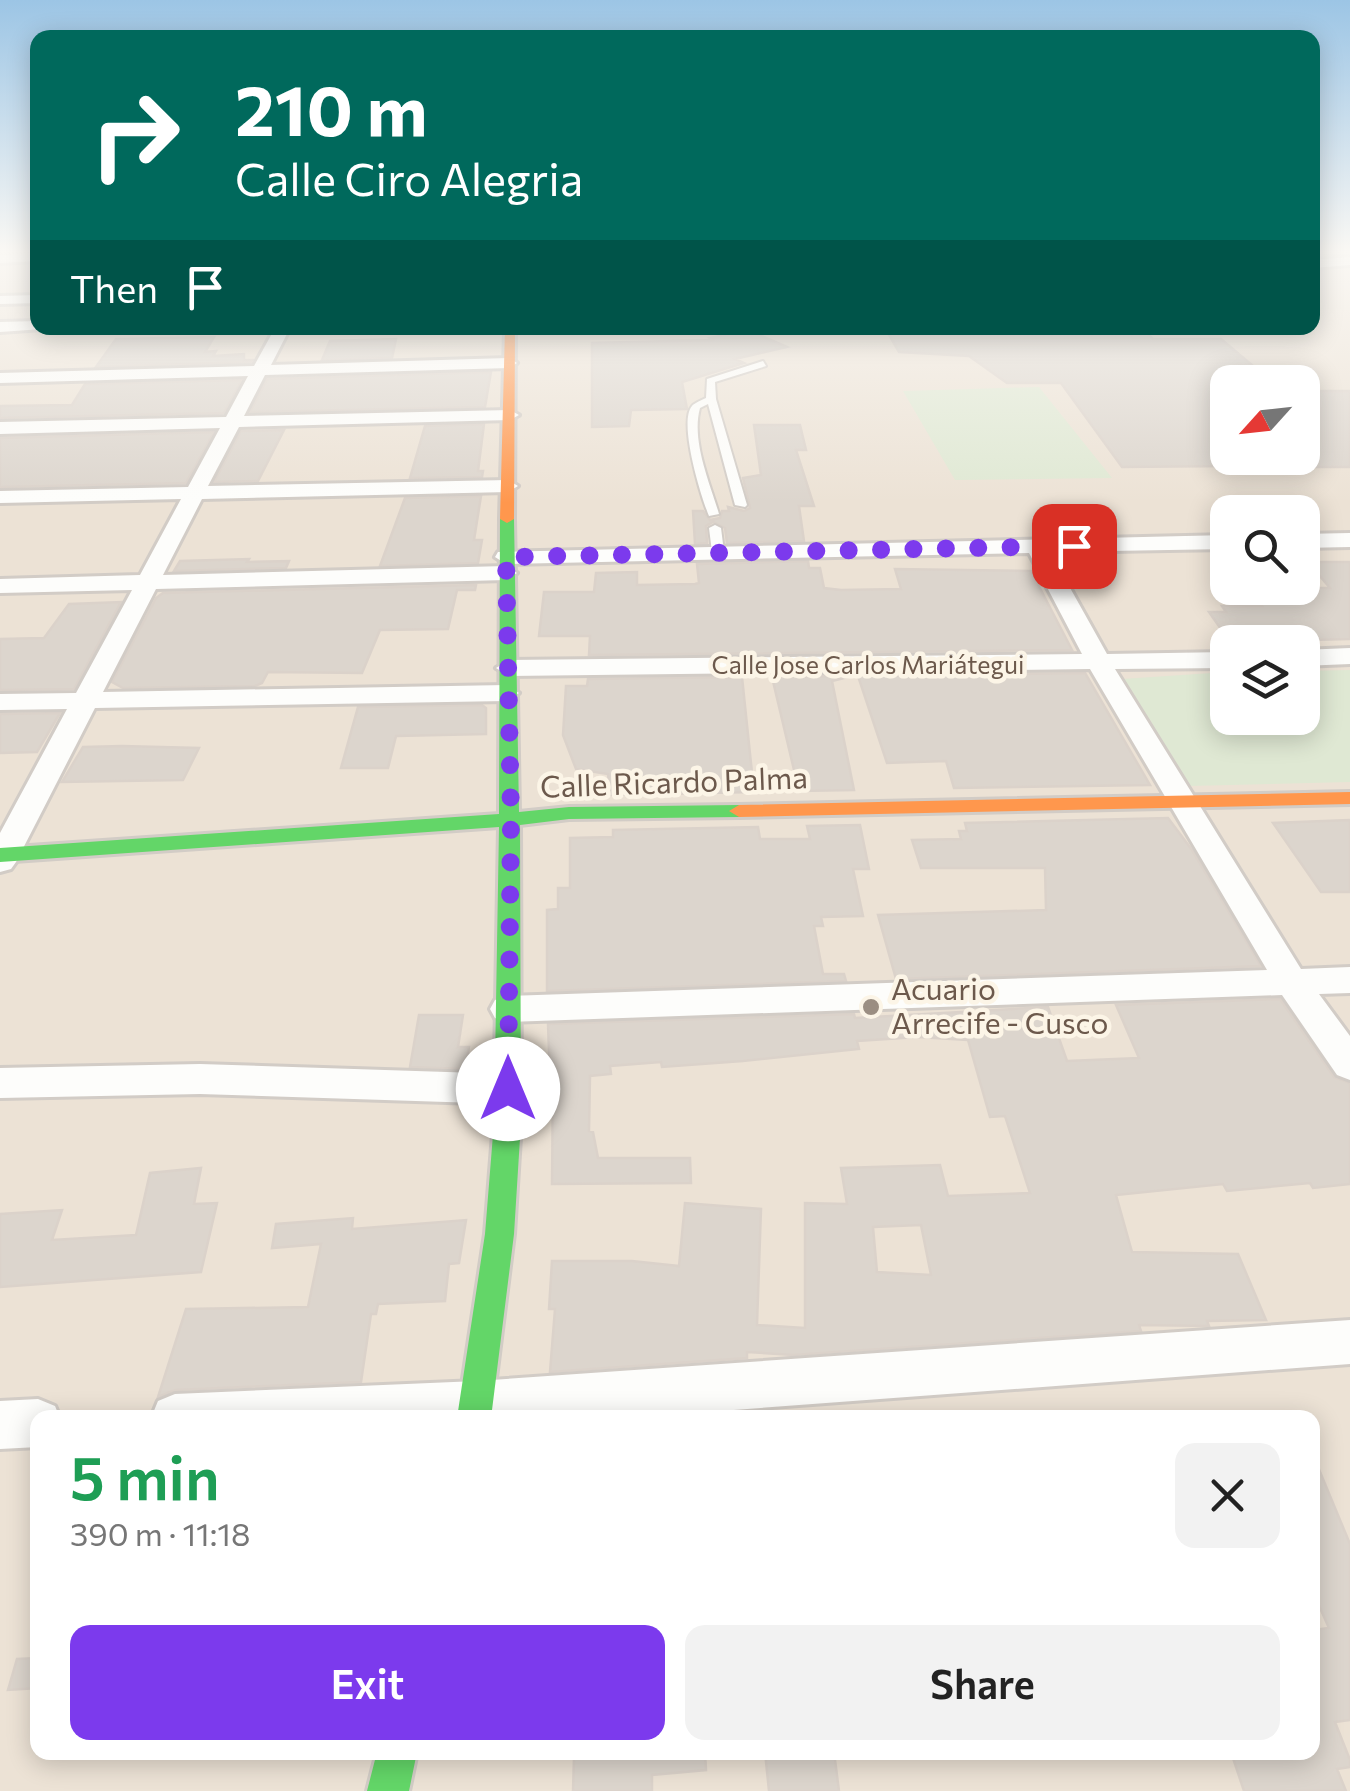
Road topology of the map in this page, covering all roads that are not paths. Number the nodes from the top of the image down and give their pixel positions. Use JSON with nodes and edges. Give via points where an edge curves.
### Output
{"nodes":[{"id":1,"x":277,"y":337,"type":"edge"},
{"id":2,"x":510,"y":337,"type":"edge"},
{"id":3,"x":509,"y":363,"type":"junction"},
{"id":4,"x":763,"y":364,"type":"dead end"},
{"id":5,"x":261,"y":368,"type":"junction"},
{"id":6,"x":0,"y":378,"type":"edge"},
{"id":7,"x":711,"y":399,"type":"junction"},
{"id":8,"x":510,"y":415,"type":"junction"},
{"id":9,"x":230,"y":422,"type":"junction"},
{"id":10,"x":0,"y":428,"type":"edge"},
{"id":11,"x":692,"y":430,"type":"junction"},
{"id":12,"x":721,"y":430,"type":"junction"},
{"id":13,"x":508,"y":486,"type":"junction"},
{"id":14,"x":197,"y":491,"type":"junction"},
{"id":15,"x":0,"y":496,"type":"edge"},
{"id":16,"x":741,"y":505,"type":"dead end"},
{"id":17,"x":1320,"y":540,"type":"edge"},
{"id":18,"x":1350,"y":540,"type":"edge"},
{"id":19,"x":1210,"y":542,"type":"edge"},
{"id":20,"x":1036,"y":546,"type":"junction"},
{"id":21,"x":718,"y":552,"type":"junction"},
{"id":22,"x":506,"y":565,"type":"junction"},
{"id":23,"x":147,"y":582,"type":"junction"},
{"id":24,"x":0,"y":586,"type":"edge"},
{"id":25,"x":1350,"y":656,"type":"edge"},
{"id":26,"x":1320,"y":657,"type":"edge"},
{"id":27,"x":1210,"y":660,"type":"edge"},
{"id":28,"x":1099,"y":663,"type":"junction"},
{"id":29,"x":508,"y":680,"type":"junction"},
{"id":30,"x":88,"y":700,"type":"junction"},
{"id":31,"x":0,"y":702,"type":"edge"},
{"id":32,"x":1350,"y":798,"type":"edge"},
{"id":33,"x":1186,"y":804,"type":"junction"},
{"id":34,"x":511,"y":818,"type":"junction"},
{"id":35,"x":1,"y":857,"type":"edge"},
{"id":36,"x":1350,"y":980,"type":"edge"},
{"id":37,"x":1292,"y":982,"type":"junction"},
{"id":38,"x":508,"y":1009,"type":"junction"},
{"id":39,"x":1347,"y":1056,"type":"edge"},
{"id":40,"x":0,"y":1083,"type":"edge"},
{"id":41,"x":508,"y":1089,"type":"junction"},
{"id":42,"x":1350,"y":1342,"type":"edge"},
{"id":43,"x":475,"y":1410,"type":"edge"},
{"id":44,"x":488,"y":1410,"type":"edge"},
{"id":45,"x":30,"y":1423,"type":"edge"},
{"id":46,"x":0,"y":1425,"type":"edge"},
{"id":47,"x":395,"y":1760,"type":"edge"},
{"id":48,"x":388,"y":1791,"type":"edge"}],
"edges":[{"from":1,"to":5,"type":"street"},
{"from":2,"to":3,"type":"street"},
{"from":3,"to":5,"type":"street"},
{"from":3,"to":8,"type":"street"},
{"from":4,"to":7,"type":"lane","via":[[710,380]]},
{"from":5,"to":6,"type":"street"},
{"from":5,"to":9,"type":"street"},
{"from":7,"to":11,"type":"lane","via":[[697,406]]},
{"from":7,"to":12,"type":"lane"},
{"from":8,"to":9,"type":"street"},
{"from":8,"to":13,"type":"street"},
{"from":9,"to":10,"type":"street"},
{"from":9,"to":14,"type":"street"},
{"from":11,"to":12,"type":"lane"},
{"from":11,"to":21,"type":"lane"},
{"from":12,"to":16,"type":"lane"},
{"from":13,"to":14,"type":"street"},
{"from":13,"to":22,"type":"street"},
{"from":14,"to":15,"type":"street"},
{"from":14,"to":23,"type":"street"},
{"from":17,"to":18,"type":"street"},
{"from":19,"to":20,"type":"street"},
{"from":20,"to":21,"type":"street"},
{"from":20,"to":28,"type":"street"},
{"from":21,"to":22,"type":"street"},
{"from":22,"to":23,"type":"street"},
{"from":22,"to":29,"type":"street"},
{"from":23,"to":24,"type":"street"},
{"from":23,"to":30,"type":"street"},
{"from":25,"to":26,"type":"street"},
{"from":27,"to":28,"type":"street","name":"Calle Jose Carlos Mariátegui"},
{"from":28,"to":29,"type":"street","name":"Calle Jose Carlos Mariátegui"},
{"from":28,"to":33,"type":"street"},
{"from":29,"to":30,"type":"street","name":"Calle Jose Carlos Mariátegui"},
{"from":29,"to":34,"type":"street"},
{"from":30,"to":31,"type":"street","name":"Calle Jose Carlos Mariátegui"},
{"from":30,"to":35,"type":"street"},
{"from":32,"to":33,"type":"street","name":"Calle Ricardo Palma"},
{"from":33,"to":34,"type":"street","name":"Calle Ricardo Palma"},
{"from":33,"to":37,"type":"street"},
{"from":34,"to":35,"type":"street","name":"Calle Ricardo Palma"},
{"from":34,"to":38,"type":"street"},
{"from":36,"to":37,"type":"street"},
{"from":37,"to":38,"type":"street"},
{"from":37,"to":39,"type":"street"},
{"from":38,"to":41,"type":"street"},
{"from":40,"to":41,"type":"street","via":[[200,1079]]},
{"from":41,"to":43,"type":"street","via":[[502,1210]]},
{"from":42,"to":44,"type":"street"},
{"from":45,"to":46,"type":"street"},
{"from":47,"to":48,"type":"street"}]}
